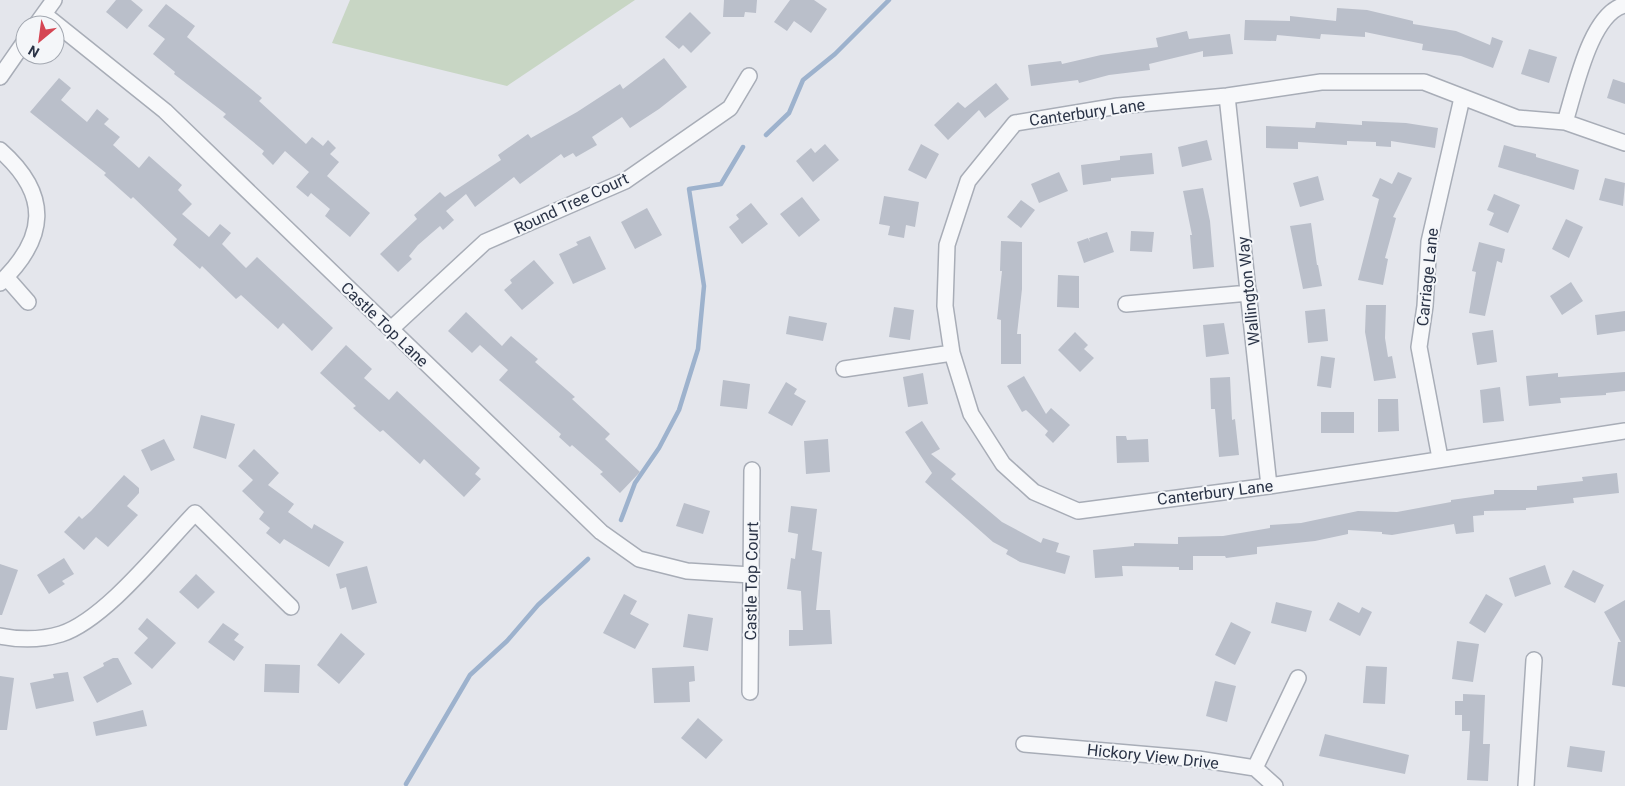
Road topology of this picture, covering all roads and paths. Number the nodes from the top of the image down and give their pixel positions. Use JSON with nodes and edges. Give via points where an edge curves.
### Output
{"nodes":[{"id":1,"x":54,"y":0,"type":"edge"},
{"id":2,"x":1625,"y":6,"type":"edge"},
{"id":3,"x":44,"y":15,"type":"edge"},
{"id":4,"x":65,"y":38,"type":"edge"},
{"id":5,"x":15,"y":55,"type":"edge"},
{"id":6,"x":0,"y":76,"type":"edge"},
{"id":7,"x":749,"y":76,"type":"dead end"},
{"id":8,"x":1227,"y":96,"type":"junction"},
{"id":9,"x":1462,"y":98,"type":"junction"},
{"id":10,"x":1565,"y":122,"type":"junction"},
{"id":11,"x":1625,"y":143,"type":"edge"},
{"id":12,"x":0,"y":150,"type":"edge"},
{"id":13,"x":3,"y":280,"type":"edge"},
{"id":14,"x":1249,"y":293,"type":"junction"},
{"id":15,"x":28,"y":302,"type":"dead end"},
{"id":16,"x":1126,"y":304,"type":"dead end"},
{"id":17,"x":391,"y":330,"type":"junction"},
{"id":18,"x":952,"y":354,"type":"junction"},
{"id":19,"x":844,"y":369,"type":"dead end"},
{"id":20,"x":1625,"y":431,"type":"edge"},
{"id":21,"x":1440,"y":458,"type":"junction"},
{"id":22,"x":752,"y":470,"type":"dead end"},
{"id":23,"x":1269,"y":486,"type":"junction"},
{"id":24,"x":751,"y":575,"type":"junction"},
{"id":25,"x":291,"y":606,"type":"dead end"},
{"id":26,"x":0,"y":636,"type":"edge"},
{"id":27,"x":1534,"y":660,"type":"dead end"},
{"id":28,"x":1298,"y":678,"type":"dead end"},
{"id":29,"x":750,"y":692,"type":"dead end"},
{"id":30,"x":1024,"y":744,"type":"dead end"},
{"id":31,"x":1255,"y":768,"type":"junction"},
{"id":32,"x":1275,"y":786,"type":"edge"},
{"id":33,"x":1526,"y":786,"type":"edge"}],
"edges":[{"from":1,"to":3,"type":"street"},
{"from":2,"to":10,"type":"street","via":[[1616,8],[1597,27]]},
{"from":4,"to":17,"type":"street","name":"Castle Top Lane","via":[[165,111]]},
{"from":5,"to":6,"type":"street"},
{"from":7,"to":17,"type":"street","name":"Round Tree Court","via":[[730,108],[625,181],[485,242]]},
{"from":8,"to":9,"type":"street","name":"Canterbury Lane","via":[[1321,82],[1424,82]]},
{"from":8,"to":14,"type":"street","name":"Wallington Way"},
{"from":8,"to":18,"type":"street","name":"Canterbury Lane","via":[[1118,106],[1015,123],[968,181],[947,245],[945,306]]},
{"from":9,"to":10,"type":"street","name":"Canterbury Lane","via":[[1517,118]]},
{"from":9,"to":21,"type":"street","name":"Carriage Lane","via":[[1428,242],[1419,347]]},
{"from":10,"to":11,"type":"street","name":"Canterbury Lane"},
{"from":12,"to":13,"type":"street","via":[[27,179],[36,203],[37,223],[24,257]]},
{"from":13,"to":15,"type":"street"},
{"from":14,"to":16,"type":"street"},
{"from":14,"to":23,"type":"street","name":"Wallington Way"},
{"from":17,"to":24,"type":"street","name":"Castle Top Lane","via":[[601,532],[638,559],[687,571]]},
{"from":18,"to":19,"type":"street"},
{"from":18,"to":23,"type":"street","name":"Canterbury Lane","via":[[971,414],[1004,464],[1034,492],[1078,511]]},
{"from":20,"to":21,"type":"street","name":"Canterbury Lane"},
{"from":21,"to":23,"type":"street","name":"Canterbury Lane"},
{"from":22,"to":24,"type":"street","name":"Castle Top Court"},
{"from":24,"to":29,"type":"street","name":"Castle Top Court"},
{"from":25,"to":26,"type":"street","via":[[194,513],[102,611],[62,634],[20,640]]},
{"from":27,"to":33,"type":"street"},
{"from":28,"to":31,"type":"street"},
{"from":30,"to":31,"type":"street","name":"Hickory View Drive","via":[[1198,759]]},
{"from":31,"to":32,"type":"street"}]}
